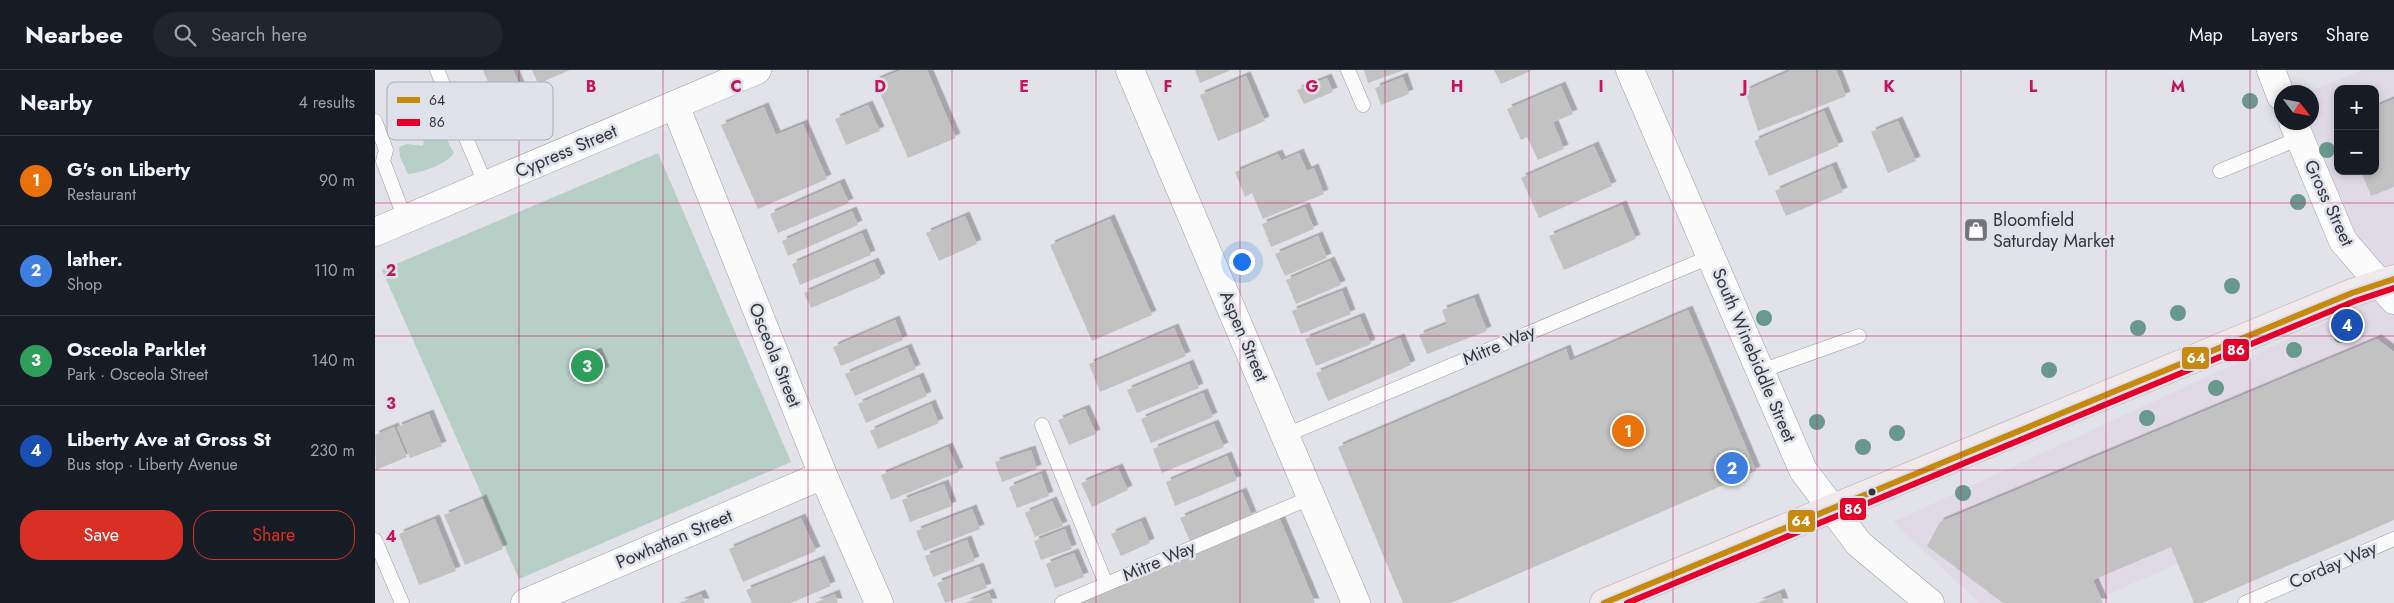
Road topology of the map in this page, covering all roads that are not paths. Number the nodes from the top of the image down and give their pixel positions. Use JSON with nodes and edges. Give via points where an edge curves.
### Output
{"nodes":[{"id":1,"x":437,"y":70,"type":"edge"},
{"id":2,"x":757,"y":70,"type":"edge"},
{"id":3,"x":1130,"y":70,"type":"edge"},
{"id":4,"x":1347,"y":70,"type":"edge"},
{"id":5,"x":1630,"y":70,"type":"edge"},
{"id":6,"x":442,"y":82,"type":"edge"},
{"id":7,"x":675,"y":105,"type":"junction"},
{"id":8,"x":1363,"y":105,"type":"dead end"},
{"id":9,"x":375,"y":121,"type":"edge"},
{"id":10,"x":2296,"y":130,"type":"edge"},
{"id":11,"x":467,"y":140,"type":"edge"},
{"id":12,"x":2220,"y":171,"type":"dead end"},
{"id":13,"x":487,"y":185,"type":"junction"},
{"id":14,"x":405,"y":219,"type":"junction"},
{"id":15,"x":375,"y":232,"type":"edge"},
{"id":16,"x":1712,"y":256,"type":"junction"},
{"id":17,"x":2390,"y":288,"type":"edge"},
{"id":18,"x":1859,"y":336,"type":"dead end"},
{"id":19,"x":1761,"y":370,"type":"junction"},
{"id":20,"x":1042,"y":426,"type":"dead end"},
{"id":21,"x":1285,"y":434,"type":"junction"},
{"id":22,"x":823,"y":475,"type":"junction"},
{"id":23,"x":1312,"y":497,"type":"junction"},
{"id":24,"x":1833,"y":510,"type":"junction"},
{"id":25,"x":2394,"y":539,"type":"edge"},
{"id":26,"x":375,"y":540,"type":"edge"},
{"id":27,"x":1106,"y":584,"type":"junction"},
{"id":28,"x":402,"y":603,"type":"edge"},
{"id":29,"x":525,"y":603,"type":"edge"},
{"id":30,"x":879,"y":603,"type":"edge"},
{"id":31,"x":1062,"y":603,"type":"edge"},
{"id":32,"x":1356,"y":603,"type":"edge"},
{"id":33,"x":1604,"y":603,"type":"edge"},
{"id":34,"x":1930,"y":603,"type":"edge"},
{"id":35,"x":2245,"y":603,"type":"edge"}],
"edges":[{"from":1,"to":6,"type":"lane"},
{"from":2,"to":7,"type":"street","name":"Cypress Street"},
{"from":3,"to":21,"type":"street","name":"Aspen Street"},
{"from":4,"to":8,"type":"lane"},
{"from":5,"to":16,"type":"street","name":"South Winebiddle Street"},
{"from":7,"to":13,"type":"street","name":"Cypress Street"},
{"from":7,"to":22,"type":"street","name":"Osceola Street"},
{"from":9,"to":14,"type":"lane","via":[[386,150],[383,161]]},
{"from":10,"to":12,"type":"lane"},
{"from":10,"to":17,"type":"street","name":"Gross Street","via":[[2343,241]]},
{"from":11,"to":13,"type":"lane"},
{"from":13,"to":14,"type":"street","name":"Cypress Street"},
{"from":14,"to":15,"type":"street","name":"Cypress Street"},
{"from":16,"to":19,"type":"street","name":"South Winebiddle Street"},
{"from":16,"to":21,"type":"lane","name":"Mitre Way"},
{"from":17,"to":24,"type":"main road","via":[[2352,293]]},
{"from":18,"to":19,"type":"lane"},
{"from":19,"to":24,"type":"street","name":"South Winebiddle Street","via":[[1803,470]]},
{"from":20,"to":27,"type":"lane"},
{"from":21,"to":23,"type":"street","name":"Aspen Street"},
{"from":22,"to":29,"type":"street","name":"Powhattan Street"},
{"from":22,"to":30,"type":"street","name":"Osceola Street"},
{"from":23,"to":27,"type":"lane","name":"Mitre Way"},
{"from":23,"to":32,"type":"street","name":"Aspen Street"},
{"from":24,"to":33,"type":"main road"},
{"from":24,"to":34,"type":"street","name":"South Winebiddle Street","via":[[1859,544]]},
{"from":25,"to":35,"type":"lane","name":"Corday Way"},
{"from":26,"to":28,"type":"lane"},
{"from":27,"to":31,"type":"lane","name":"Mitre Way"}]}
